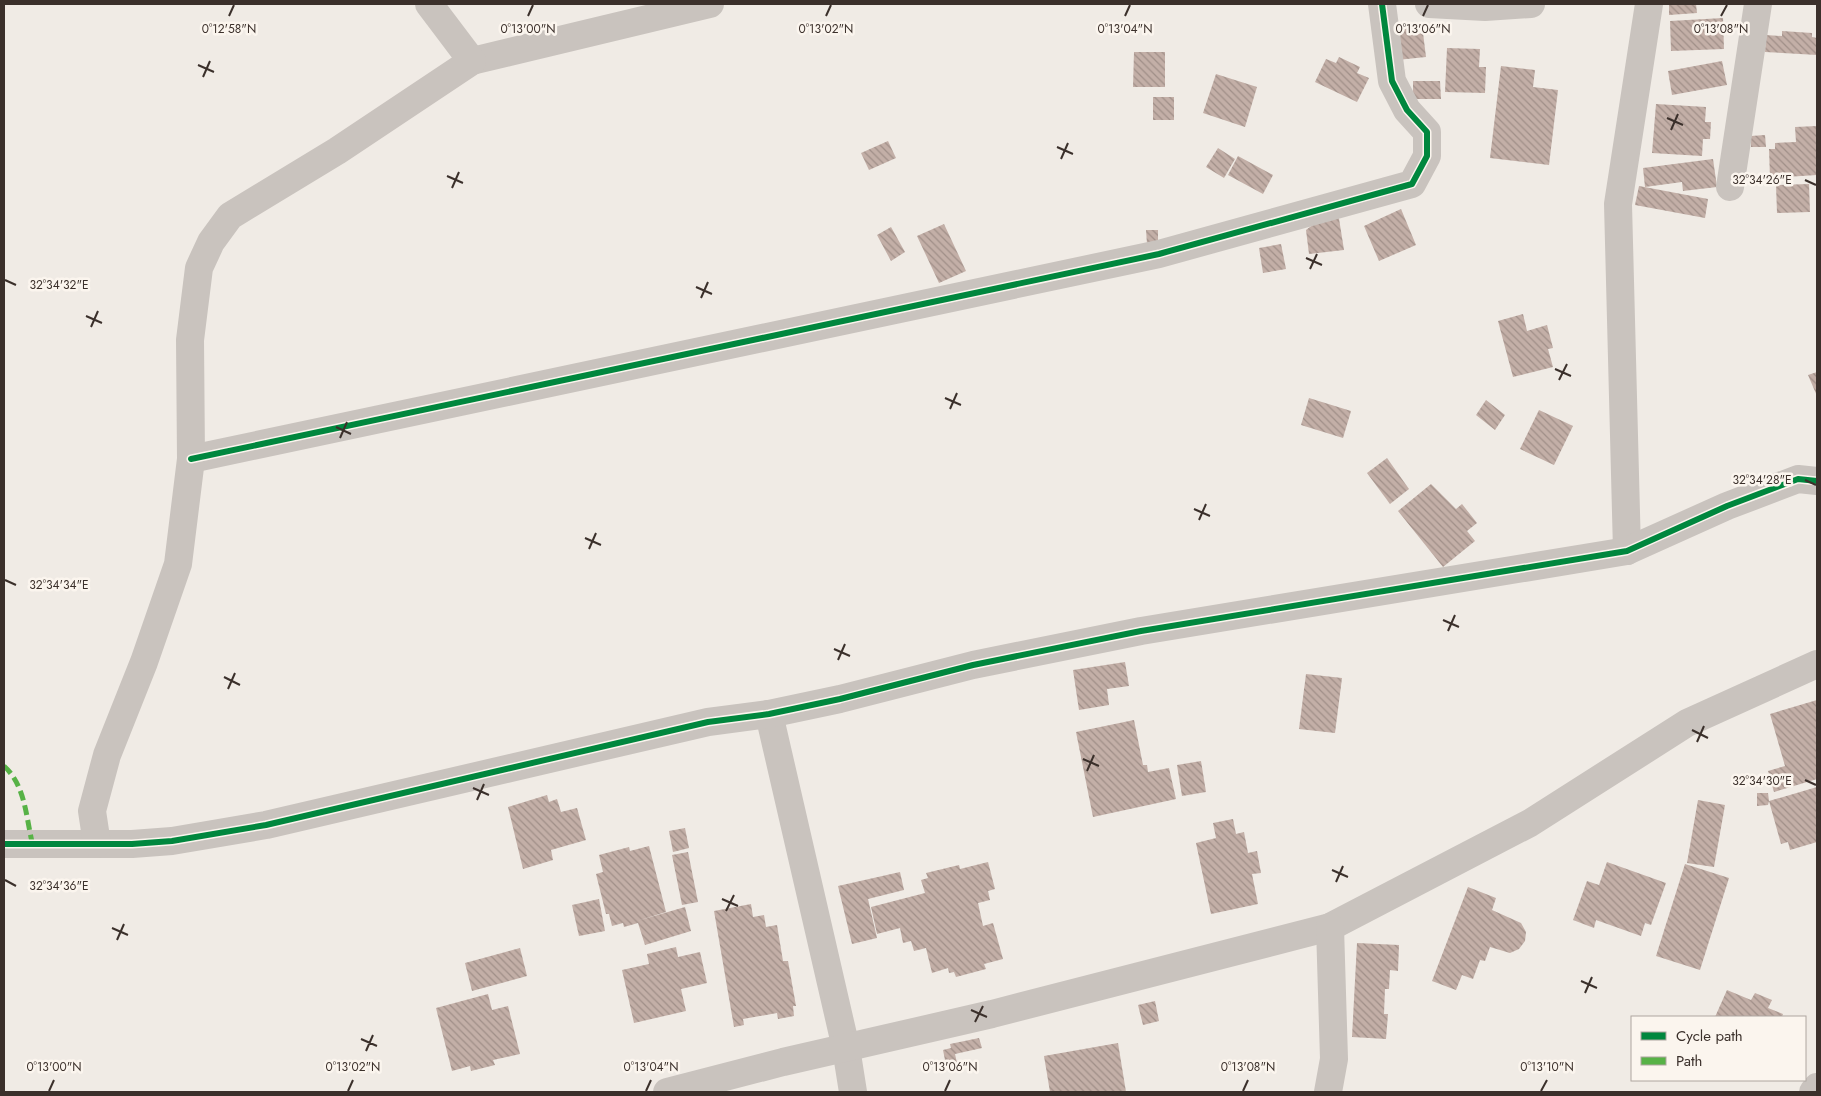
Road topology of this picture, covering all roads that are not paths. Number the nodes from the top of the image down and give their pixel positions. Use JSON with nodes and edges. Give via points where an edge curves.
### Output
{"nodes":[{"id":1,"x":429,"y":4,"type":"edge"},
{"id":2,"x":710,"y":4,"type":"edge"},
{"id":3,"x":1382,"y":4,"type":"edge"},
{"id":4,"x":1430,"y":4,"type":"edge"},
{"id":5,"x":1531,"y":4,"type":"edge"},
{"id":6,"x":1649,"y":4,"type":"edge"},
{"id":7,"x":1758,"y":4,"type":"edge"},
{"id":8,"x":472,"y":61,"type":"junction"},
{"id":9,"x":1730,"y":187,"type":"dead end"},
{"id":10,"x":192,"y":458,"type":"junction"},
{"id":11,"x":1817,"y":480,"type":"edge"},
{"id":12,"x":1627,"y":551,"type":"junction"},
{"id":13,"x":1817,"y":664,"type":"edge"},
{"id":14,"x":770,"y":714,"type":"junction"},
{"id":15,"x":4,"y":844,"type":"edge"},
{"id":16,"x":97,"y":844,"type":"junction"},
{"id":17,"x":1330,"y":927,"type":"junction"},
{"id":18,"x":846,"y":1048,"type":"junction"},
{"id":19,"x":1817,"y":1087,"type":"edge"},
{"id":20,"x":667,"y":1092,"type":"edge"},
{"id":21,"x":853,"y":1092,"type":"edge"},
{"id":22,"x":1328,"y":1092,"type":"edge"},
{"id":23,"x":1813,"y":1092,"type":"edge"}],
"edges":[{"from":1,"to":8,"type":"street"},
{"from":2,"to":8,"type":"street"},
{"from":3,"to":10,"type":"street","via":[[1392,81],[1407,110],[1426,132],[1427,156],[1412,184],[1159,254]]},
{"from":4,"to":5,"type":"street","via":[[1485,7]]},
{"from":6,"to":12,"type":"street","via":[[1618,204]]},
{"from":7,"to":9,"type":"street"},
{"from":8,"to":10,"type":"street","via":[[337,151],[230,216],[211,242],[199,268],[190,340]]},
{"from":10,"to":16,"type":"street","via":[[178,564],[144,662],[106,756],[92,811]]},
{"from":11,"to":12,"type":"street","via":[[1798,479],[1727,506]]},
{"from":12,"to":14,"type":"street","via":[[1140,631],[972,665]]},
{"from":13,"to":17,"type":"street","via":[[1687,723],[1530,823]]},
{"from":14,"to":16,"type":"street","via":[[708,722],[266,825],[172,841]]},
{"from":14,"to":18,"type":"street"},
{"from":15,"to":16,"type":"street"},
{"from":17,"to":18,"type":"street"},
{"from":17,"to":22,"type":"street","via":[[1334,1058]]},
{"from":18,"to":20,"type":"street"},
{"from":18,"to":21,"type":"street"},
{"from":19,"to":23,"type":"street"}]}
